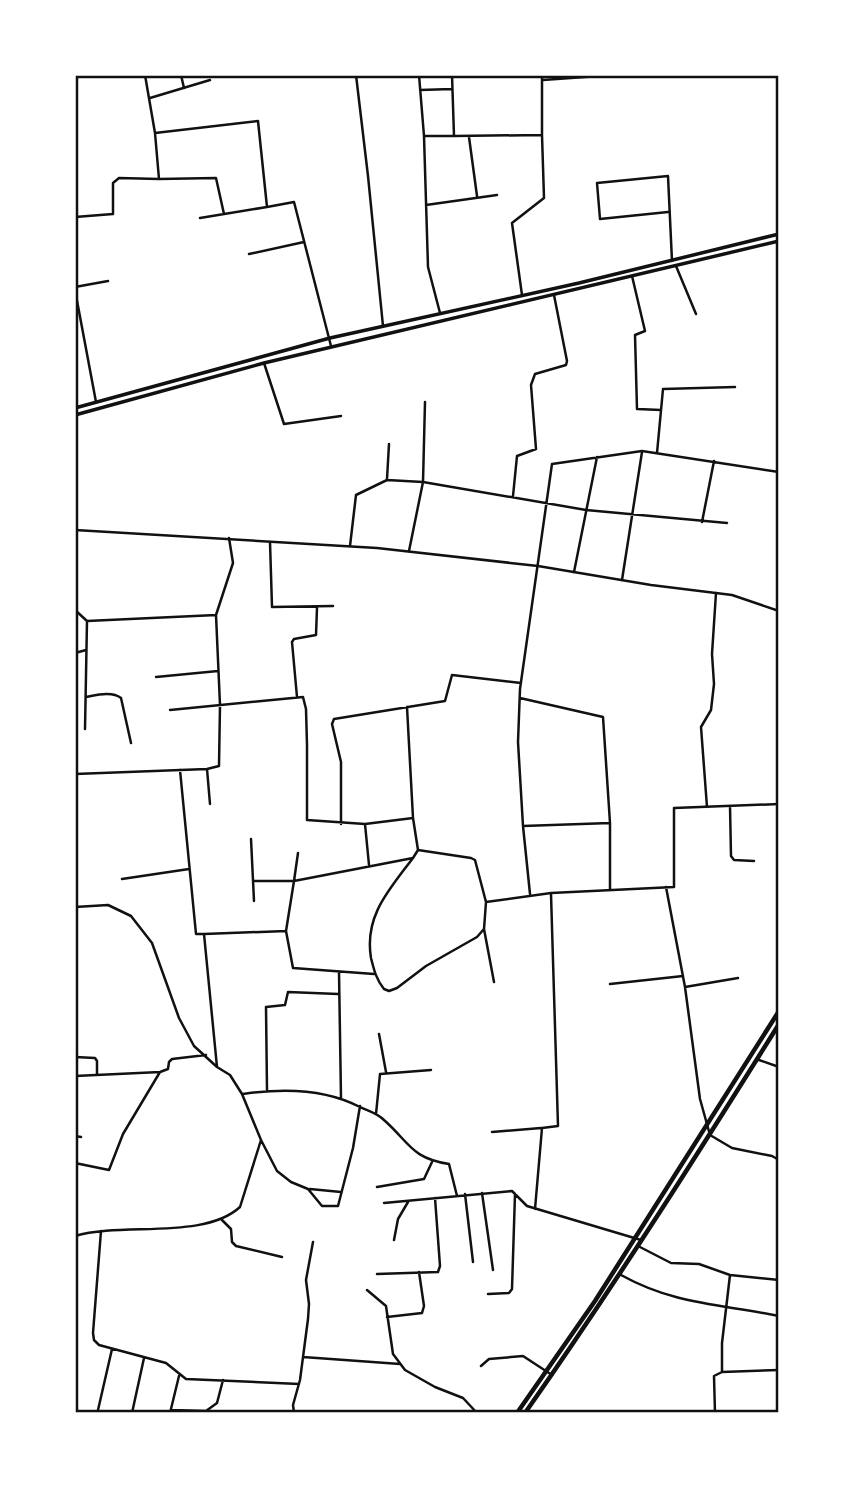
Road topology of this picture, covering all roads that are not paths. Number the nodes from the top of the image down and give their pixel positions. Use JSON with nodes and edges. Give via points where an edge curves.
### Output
{"nodes":[{"id":1,"x":145,"y":75,"type":"edge"},
{"id":2,"x":181,"y":75,"type":"edge"},
{"id":3,"x":356,"y":75,"type":"edge"},
{"id":4,"x":419,"y":75,"type":"edge"},
{"id":5,"x":452,"y":75,"type":"edge"},
{"id":6,"x":542,"y":75,"type":"edge"},
{"id":7,"x":613,"y":75,"type":"edge"},
{"id":8,"x":576,"y":77,"type":"edge"},
{"id":9,"x":210,"y":80,"type":"dead end"},
{"id":10,"x":543,"y":80,"type":"junction"},
{"id":11,"x":184,"y":88,"type":"junction"},
{"id":12,"x":452,"y":89,"type":"junction"},
{"id":13,"x":420,"y":90,"type":"junction"},
{"id":14,"x":150,"y":98,"type":"junction"},
{"id":15,"x":155,"y":133,"type":"junction"},
{"id":16,"x":542,"y":135,"type":"junction"},
{"id":17,"x":424,"y":136,"type":"junction"},
{"id":18,"x":454,"y":136,"type":"junction"},
{"id":19,"x":469,"y":137,"type":"junction"},
{"id":20,"x":159,"y":179,"type":"junction"},
{"id":21,"x":497,"y":195,"type":"dead end"},
{"id":22,"x":477,"y":196,"type":"junction"},
{"id":23,"x":426,"y":205,"type":"junction"},
{"id":24,"x":267,"y":207,"type":"junction"},
{"id":25,"x":668,"y":212,"type":"junction"},
{"id":26,"x":224,"y":214,"type":"junction"},
{"id":27,"x":75,"y":217,"type":"edge"},
{"id":28,"x":200,"y":218,"type":"dead end"},
{"id":29,"x":779,"y":234,"type":"edge"},
{"id":30,"x":779,"y":241,"type":"edge"},
{"id":31,"x":305,"y":242,"type":"junction"},
{"id":32,"x":249,"y":254,"type":"dead end"},
{"id":33,"x":674,"y":263,"type":"junction"},
{"id":34,"x":632,"y":276,"type":"junction"},
{"id":35,"x":108,"y":281,"type":"dead end"},
{"id":36,"x":75,"y":288,"type":"edge"},
{"id":37,"x":522,"y":295,"type":"junction"},
{"id":38,"x":554,"y":295,"type":"junction"},
{"id":39,"x":440,"y":313,"type":"junction"},
{"id":40,"x":696,"y":314,"type":"dead end"},
{"id":41,"x":383,"y":326,"type":"junction"},
{"id":42,"x":330,"y":338,"type":"junction"},
{"id":43,"x":331,"y":346,"type":"junction"},
{"id":44,"x":264,"y":363,"type":"junction"},
{"id":45,"x":735,"y":387,"type":"dead end"},
{"id":46,"x":96,"y":401,"type":"junction"},
{"id":47,"x":425,"y":402,"type":"dead end"},
{"id":48,"x":75,"y":408,"type":"edge"},
{"id":49,"x":661,"y":410,"type":"junction"},
{"id":50,"x":75,"y":415,"type":"edge"},
{"id":51,"x":341,"y":416,"type":"dead end"},
{"id":52,"x":389,"y":444,"type":"dead end"},
{"id":53,"x":642,"y":451,"type":"junction"},
{"id":54,"x":657,"y":453,"type":"junction"},
{"id":55,"x":597,"y":457,"type":"junction"},
{"id":56,"x":714,"y":461,"type":"junction"},
{"id":57,"x":779,"y":472,"type":"edge"},
{"id":58,"x":387,"y":480,"type":"junction"},
{"id":59,"x":422,"y":482,"type":"junction"},
{"id":60,"x":513,"y":496,"type":"junction"},
{"id":61,"x":547,"y":502,"type":"junction"},
{"id":62,"x":586,"y":510,"type":"junction"},
{"id":63,"x":632,"y":515,"type":"junction"},
{"id":64,"x":702,"y":522,"type":"junction"},
{"id":65,"x":727,"y":523,"type":"dead end"},
{"id":66,"x":75,"y":530,"type":"edge"},
{"id":67,"x":229,"y":538,"type":"junction"},
{"id":68,"x":270,"y":541,"type":"junction"},
{"id":69,"x":350,"y":546,"type":"junction"},
{"id":70,"x":409,"y":552,"type":"junction"},
{"id":71,"x":538,"y":566,"type":"junction"},
{"id":72,"x":574,"y":572,"type":"junction"},
{"id":73,"x":622,"y":580,"type":"junction"},
{"id":74,"x":716,"y":593,"type":"junction"},
{"id":75,"x":333,"y":606,"type":"dead end"},
{"id":76,"x":317,"y":607,"type":"junction"},
{"id":77,"x":75,"y":610,"type":"edge"},
{"id":78,"x":779,"y":611,"type":"edge"},
{"id":79,"x":216,"y":615,"type":"junction"},
{"id":80,"x":86,"y":621,"type":"junction"},
{"id":81,"x":86,"y":650,"type":"junction"},
{"id":82,"x":75,"y":653,"type":"edge"},
{"id":83,"x":218,"y":671,"type":"junction"},
{"id":84,"x":156,"y":677,"type":"dead end"},
{"id":85,"x":521,"y":683,"type":"junction"},
{"id":86,"x":86,"y":697,"type":"junction"},
{"id":87,"x":297,"y":697,"type":"junction"},
{"id":88,"x":520,"y":698,"type":"junction"},
{"id":89,"x":220,"y":705,"type":"junction"},
{"id":90,"x":407,"y":706,"type":"junction"},
{"id":91,"x":170,"y":710,"type":"dead end"},
{"id":92,"x":85,"y":729,"type":"dead end"},
{"id":93,"x":131,"y":743,"type":"dead end"},
{"id":94,"x":778,"y":763,"type":"edge"},
{"id":95,"x":207,"y":769,"type":"junction"},
{"id":96,"x":180,"y":770,"type":"junction"},
{"id":97,"x":75,"y":774,"type":"edge"},
{"id":98,"x":779,"y":774,"type":"edge"},
{"id":99,"x":210,"y":804,"type":"dead end"},
{"id":100,"x":779,"y":804,"type":"edge"},
{"id":101,"x":730,"y":806,"type":"junction"},
{"id":102,"x":707,"y":807,"type":"junction"},
{"id":103,"x":413,"y":818,"type":"junction"},
{"id":104,"x":610,"y":823,"type":"junction"},
{"id":105,"x":341,"y":824,"type":"junction"},
{"id":106,"x":365,"y":824,"type":"junction"},
{"id":107,"x":523,"y":827,"type":"junction"},
{"id":108,"x":251,"y":839,"type":"dead end"},
{"id":109,"x":418,"y":850,"type":"junction"},
{"id":110,"x":298,"y":853,"type":"dead end"},
{"id":111,"x":413,"y":858,"type":"junction"},
{"id":112,"x":754,"y":861,"type":"dead end"},
{"id":113,"x":369,"y":865,"type":"junction"},
{"id":114,"x":189,"y":869,"type":"junction"},
{"id":115,"x":122,"y":879,"type":"dead end"},
{"id":116,"x":253,"y":881,"type":"junction"},
{"id":117,"x":294,"y":881,"type":"junction"},
{"id":118,"x":666,"y":887,"type":"junction"},
{"id":119,"x":610,"y":890,"type":"junction"},
{"id":120,"x":551,"y":893,"type":"junction"},
{"id":121,"x":530,"y":895,"type":"junction"},
{"id":122,"x":254,"y":901,"type":"dead end"},
{"id":123,"x":486,"y":902,"type":"junction"},
{"id":124,"x":75,"y":907,"type":"edge"},
{"id":125,"x":484,"y":929,"type":"junction"},
{"id":126,"x":286,"y":931,"type":"junction"},
{"id":127,"x":204,"y":934,"type":"junction"},
{"id":128,"x":339,"y":972,"type":"junction"},
{"id":129,"x":375,"y":974,"type":"junction"},
{"id":130,"x":683,"y":976,"type":"junction"},
{"id":131,"x":738,"y":978,"type":"dead end"},
{"id":132,"x":494,"y":982,"type":"dead end"},
{"id":133,"x":610,"y":984,"type":"dead end"},
{"id":134,"x":685,"y":987,"type":"junction"},
{"id":135,"x":338,"y":994,"type":"junction"},
{"id":136,"x":779,"y":1011,"type":"edge"},
{"id":137,"x":779,"y":1024,"type":"edge"},
{"id":138,"x":379,"y":1034,"type":"dead end"},
{"id":139,"x":206,"y":1055,"type":"junction"},
{"id":140,"x":75,"y":1057,"type":"edge"},
{"id":141,"x":757,"y":1059,"type":"junction"},
{"id":142,"x":217,"y":1067,"type":"junction"},
{"id":143,"x":779,"y":1067,"type":"edge"},
{"id":144,"x":430,"y":1070,"type":"dead end"},
{"id":145,"x":160,"y":1072,"type":"junction"},
{"id":146,"x":386,"y":1072,"type":"junction"},
{"id":147,"x":97,"y":1075,"type":"junction"},
{"id":148,"x":75,"y":1076,"type":"edge"},
{"id":149,"x":267,"y":1090,"type":"junction"},
{"id":150,"x":242,"y":1094,"type":"junction"},
{"id":151,"x":341,"y":1098,"type":"junction"},
{"id":152,"x":360,"y":1106,"type":"junction"},
{"id":153,"x":376,"y":1114,"type":"junction"},
{"id":154,"x":708,"y":1126,"type":"junction"},
{"id":155,"x":542,"y":1128,"type":"junction"},
{"id":156,"x":492,"y":1132,"type":"dead end"},
{"id":157,"x":710,"y":1135,"type":"junction"},
{"id":158,"x":75,"y":1136,"type":"edge"},
{"id":159,"x":81,"y":1137,"type":"dead end"},
{"id":160,"x":261,"y":1140,"type":"junction"},
{"id":161,"x":779,"y":1160,"type":"edge"},
{"id":162,"x":432,"y":1162,"type":"junction"},
{"id":163,"x":75,"y":1163,"type":"edge"},
{"id":164,"x":377,"y":1187,"type":"dead end"},
{"id":165,"x":308,"y":1189,"type":"junction"},
{"id":166,"x":666,"y":1190,"type":"junction"},
{"id":167,"x":341,"y":1192,"type":"junction"},
{"id":168,"x":482,"y":1193,"type":"junction"},
{"id":169,"x":465,"y":1194,"type":"junction"},
{"id":170,"x":515,"y":1194,"type":"junction"},
{"id":171,"x":672,"y":1194,"type":"junction"},
{"id":172,"x":457,"y":1196,"type":"junction"},
{"id":173,"x":435,"y":1198,"type":"junction"},
{"id":174,"x":408,"y":1202,"type":"junction"},
{"id":175,"x":384,"y":1203,"type":"dead end"},
{"id":176,"x":535,"y":1209,"type":"junction"},
{"id":177,"x":222,"y":1220,"type":"junction"},
{"id":178,"x":100,"y":1231,"type":"junction"},
{"id":179,"x":75,"y":1236,"type":"edge"},
{"id":180,"x":639,"y":1239,"type":"junction"},
{"id":181,"x":394,"y":1240,"type":"dead end"},
{"id":182,"x":313,"y":1242,"type":"dead end"},
{"id":183,"x":638,"y":1246,"type":"junction"},
{"id":184,"x":282,"y":1258,"type":"dead end"},
{"id":185,"x":473,"y":1262,"type":"dead end"},
{"id":186,"x":493,"y":1270,"type":"dead end"},
{"id":187,"x":418,"y":1272,"type":"junction"},
{"id":188,"x":377,"y":1274,"type":"dead end"},
{"id":189,"x":620,"y":1275,"type":"junction"},
{"id":190,"x":730,"y":1275,"type":"junction"},
{"id":191,"x":779,"y":1280,"type":"edge"},
{"id":192,"x":367,"y":1290,"type":"dead end"},
{"id":193,"x":488,"y":1294,"type":"dead end"},
{"id":194,"x":727,"y":1308,"type":"junction"},
{"id":195,"x":779,"y":1316,"type":"edge"},
{"id":196,"x":387,"y":1317,"type":"junction"},
{"id":197,"x":112,"y":1349,"type":"junction"},
{"id":198,"x":144,"y":1357,"type":"junction"},
{"id":199,"x":302,"y":1357,"type":"junction"},
{"id":200,"x":400,"y":1364,"type":"junction"},
{"id":201,"x":481,"y":1366,"type":"dead end"},
{"id":202,"x":779,"y":1370,"type":"edge"},
{"id":203,"x":547,"y":1371,"type":"junction"},
{"id":204,"x":722,"y":1372,"type":"junction"},
{"id":205,"x":552,"y":1375,"type":"junction"},
{"id":206,"x":179,"y":1376,"type":"junction"},
{"id":207,"x":223,"y":1381,"type":"junction"},
{"id":208,"x":299,"y":1384,"type":"junction"},
{"id":209,"x":98,"y":1410,"type":"dead end"},
{"id":210,"x":171,"y":1411,"type":"edge"},
{"id":211,"x":132,"y":1413,"type":"edge"},
{"id":212,"x":294,"y":1413,"type":"edge"},
{"id":213,"x":477,"y":1413,"type":"edge"},
{"id":214,"x":517,"y":1413,"type":"edge"},
{"id":215,"x":525,"y":1413,"type":"edge"},
{"id":216,"x":715,"y":1413,"type":"edge"}],
"edges":[{"from":1,"to":14,"type":"street"},
{"from":2,"to":11,"type":"street"},
{"from":3,"to":41,"type":"street"},
{"from":4,"to":13,"type":"street"},
{"from":5,"to":12,"type":"street"},
{"from":6,"to":10,"type":"street"},
{"from":7,"to":8,"type":"street"},
{"from":8,"to":10,"type":"street"},
{"from":9,"to":11,"type":"street"},
{"from":10,"to":16,"type":"street"},
{"from":11,"to":14,"type":"street"},
{"from":12,"to":13,"type":"street"},
{"from":12,"to":18,"type":"street"},
{"from":13,"to":17,"type":"street"},
{"from":14,"to":15,"type":"street"},
{"from":15,"to":20,"type":"street"},
{"from":15,"to":24,"type":"street","via":[[258,121]]},
{"from":16,"to":19,"type":"street"},
{"from":16,"to":37,"type":"street","via":[[544,198],[512,223]]},
{"from":17,"to":18,"type":"street"},
{"from":17,"to":23,"type":"street"},
{"from":18,"to":19,"type":"street"},
{"from":19,"to":22,"type":"street"},
{"from":20,"to":26,"type":"street","via":[[216,178]]},
{"from":20,"to":27,"type":"street","via":[[119,178],[113,183],[113,214]]},
{"from":21,"to":22,"type":"street"},
{"from":22,"to":23,"type":"street"},
{"from":23,"to":39,"type":"street","via":[[428,267]]},
{"from":24,"to":26,"type":"street"},
{"from":24,"to":31,"type":"street","via":[[294,202]]},
{"from":25,"to":25,"type":"street","via":[[600,219],[597,183],[668,176]]},
{"from":25,"to":33,"type":"street"},
{"from":26,"to":28,"type":"street"},
{"from":29,"to":33,"type":"main road"},
{"from":30,"to":33,"type":"main road"},
{"from":31,"to":32,"type":"street"},
{"from":31,"to":42,"type":"street"},
{"from":33,"to":34,"type":"main road"},
{"from":33,"to":37,"type":"main road"},
{"from":33,"to":40,"type":"street"},
{"from":34,"to":38,"type":"main road"},
{"from":34,"to":49,"type":"street","via":[[645,331],[635,335],[638,409]]},
{"from":35,"to":36,"type":"street"},
{"from":36,"to":46,"type":"street"},
{"from":37,"to":39,"type":"main road"},
{"from":38,"to":43,"type":"main road"},
{"from":38,"to":60,"type":"street","via":[[567,361],[534,374],[536,449],[517,456]]},
{"from":39,"to":41,"type":"main road"},
{"from":41,"to":42,"type":"main road"},
{"from":42,"to":43,"type":"street"},
{"from":42,"to":46,"type":"main road"},
{"from":43,"to":44,"type":"main road"},
{"from":44,"to":50,"type":"main road"},
{"from":44,"to":51,"type":"street","via":[[284,424]]},
{"from":45,"to":49,"type":"street","via":[[663,389]]},
{"from":46,"to":48,"type":"main road"},
{"from":47,"to":59,"type":"street"},
{"from":49,"to":54,"type":"street"},
{"from":52,"to":58,"type":"street"},
{"from":53,"to":54,"type":"street"},
{"from":53,"to":55,"type":"street"},
{"from":53,"to":63,"type":"street"},
{"from":54,"to":56,"type":"street"},
{"from":55,"to":61,"type":"street","via":[[552,464]]},
{"from":55,"to":62,"type":"street"},
{"from":56,"to":57,"type":"street"},
{"from":56,"to":64,"type":"street"},
{"from":58,"to":59,"type":"street"},
{"from":58,"to":69,"type":"street","via":[[356,495]]},
{"from":59,"to":60,"type":"street"},
{"from":59,"to":70,"type":"street"},
{"from":60,"to":61,"type":"street"},
{"from":61,"to":62,"type":"street"},
{"from":61,"to":71,"type":"street"},
{"from":62,"to":63,"type":"street"},
{"from":62,"to":72,"type":"street"},
{"from":63,"to":64,"type":"street"},
{"from":63,"to":73,"type":"street"},
{"from":64,"to":65,"type":"street"},
{"from":66,"to":67,"type":"street"},
{"from":67,"to":68,"type":"street"},
{"from":67,"to":79,"type":"street","via":[[233,563]]},
{"from":68,"to":69,"type":"street"},
{"from":68,"to":76,"type":"street","via":[[272,607]]},
{"from":69,"to":70,"type":"street"},
{"from":70,"to":71,"type":"street"},
{"from":71,"to":72,"type":"street"},
{"from":71,"to":85,"type":"street"},
{"from":72,"to":73,"type":"street"},
{"from":73,"to":74,"type":"street"},
{"from":74,"to":78,"type":"street"},
{"from":74,"to":102,"type":"street","via":[[714,684],[711,710],[701,727]]},
{"from":75,"to":76,"type":"street"},
{"from":76,"to":87,"type":"street","via":[[316,635],[292,642]]},
{"from":77,"to":80,"type":"street"},
{"from":79,"to":80,"type":"street"},
{"from":79,"to":83,"type":"street"},
{"from":80,"to":81,"type":"street"},
{"from":81,"to":82,"type":"street"},
{"from":81,"to":86,"type":"street"},
{"from":83,"to":84,"type":"street"},
{"from":83,"to":89,"type":"street"},
{"from":85,"to":88,"type":"street"},
{"from":85,"to":90,"type":"street","via":[[452,675],[445,701]]},
{"from":86,"to":92,"type":"street"},
{"from":86,"to":93,"type":"street","via":[[108,694],[121,698]]},
{"from":87,"to":89,"type":"street"},
{"from":87,"to":105,"type":"street","via":[[305,700],[307,820]]},
{"from":88,"to":104,"type":"street","via":[[603,717]]},
{"from":88,"to":107,"type":"street"},
{"from":89,"to":91,"type":"street"},
{"from":89,"to":95,"type":"street","via":[[219,766]]},
{"from":90,"to":103,"type":"street"},
{"from":90,"to":105,"type":"street","via":[[332,721],[341,762]]},
{"from":94,"to":98,"type":"street"},
{"from":95,"to":96,"type":"street"},
{"from":95,"to":99,"type":"street"},
{"from":96,"to":97,"type":"street"},
{"from":96,"to":114,"type":"street"},
{"from":100,"to":101,"type":"street"},
{"from":101,"to":102,"type":"street"},
{"from":101,"to":112,"type":"street","via":[[731,856]]},
{"from":102,"to":118,"type":"street","via":[[674,808],[674,887]]},
{"from":103,"to":106,"type":"street"},
{"from":103,"to":109,"type":"street"},
{"from":104,"to":107,"type":"street"},
{"from":104,"to":119,"type":"street"},
{"from":105,"to":106,"type":"street"},
{"from":106,"to":113,"type":"street"},
{"from":107,"to":121,"type":"street"},
{"from":108,"to":116,"type":"street"},
{"from":109,"to":111,"type":"street"},
{"from":109,"to":123,"type":"street","via":[[475,860]]},
{"from":110,"to":117,"type":"street"},
{"from":111,"to":113,"type":"street"},
{"from":111,"to":129,"type":"street","via":[[370,925]]},
{"from":113,"to":117,"type":"street"},
{"from":114,"to":115,"type":"street"},
{"from":114,"to":127,"type":"street","via":[[195,933]]},
{"from":116,"to":117,"type":"street"},
{"from":116,"to":122,"type":"street"},
{"from":117,"to":126,"type":"street"},
{"from":118,"to":119,"type":"street"},
{"from":118,"to":130,"type":"street"},
{"from":119,"to":120,"type":"street"},
{"from":120,"to":121,"type":"street"},
{"from":120,"to":155,"type":"street","via":[[558,1126]]},
{"from":121,"to":123,"type":"street"},
{"from":123,"to":125,"type":"street"},
{"from":124,"to":139,"type":"street","via":[[108,905],[131,916],[152,943],[194,1046]]},
{"from":125,"to":129,"type":"street","via":[[393,990],[384,989]]},
{"from":125,"to":132,"type":"street"},
{"from":126,"to":127,"type":"street"},
{"from":126,"to":128,"type":"street","via":[[293,968]]},
{"from":127,"to":142,"type":"street"},
{"from":128,"to":129,"type":"street"},
{"from":128,"to":135,"type":"street"},
{"from":130,"to":133,"type":"street"},
{"from":130,"to":134,"type":"street"},
{"from":131,"to":134,"type":"street"},
{"from":134,"to":154,"type":"street"},
{"from":135,"to":149,"type":"street","via":[[288,992],[285,1004],[267,1007]]},
{"from":135,"to":151,"type":"street"},
{"from":136,"to":154,"type":"highway"},
{"from":137,"to":141,"type":"highway"},
{"from":138,"to":146,"type":"street"},
{"from":139,"to":142,"type":"street"},
{"from":139,"to":145,"type":"street","via":[[172,1059]]},
{"from":140,"to":147,"type":"street","via":[[94,1058]]},
{"from":141,"to":143,"type":"street"},
{"from":141,"to":157,"type":"highway"},
{"from":142,"to":150,"type":"street","via":[[230,1075]]},
{"from":144,"to":146,"type":"street"},
{"from":145,"to":147,"type":"street"},
{"from":145,"to":163,"type":"street","via":[[123,1134],[109,1170]]},
{"from":146,"to":153,"type":"street","via":[[379,1076]]},
{"from":147,"to":148,"type":"street"},
{"from":149,"to":150,"type":"street"},
{"from":149,"to":151,"type":"street"},
{"from":150,"to":160,"type":"street"},
{"from":151,"to":152,"type":"street"},
{"from":152,"to":153,"type":"street"},
{"from":152,"to":167,"type":"street"},
{"from":153,"to":162,"type":"street"},
{"from":154,"to":157,"type":"street"},
{"from":154,"to":166,"type":"highway"},
{"from":155,"to":156,"type":"street"},
{"from":155,"to":176,"type":"street"},
{"from":157,"to":161,"type":"street","via":[[732,1148]]},
{"from":157,"to":171,"type":"highway"},
{"from":158,"to":159,"type":"street"},
{"from":160,"to":165,"type":"street","via":[[277,1171]]},
{"from":160,"to":177,"type":"street","via":[[240,1208]]},
{"from":162,"to":164,"type":"street","via":[[424,1179]]},
{"from":162,"to":172,"type":"street","via":[[449,1164]]},
{"from":165,"to":167,"type":"street"},
{"from":165,"to":167,"type":"street","via":[[320,1205],[334,1208]]},
{"from":166,"to":171,"type":"highway"},
{"from":166,"to":180,"type":"highway"},
{"from":168,"to":169,"type":"street"},
{"from":168,"to":170,"type":"street"},
{"from":168,"to":186,"type":"street"},
{"from":169,"to":172,"type":"street"},
{"from":169,"to":185,"type":"street"},
{"from":170,"to":176,"type":"street"},
{"from":170,"to":193,"type":"street","via":[[512,1289]]},
{"from":171,"to":180,"type":"highway"},
{"from":172,"to":173,"type":"street"},
{"from":173,"to":174,"type":"street"},
{"from":173,"to":187,"type":"street","via":[[440,1266],[438,1272]]},
{"from":174,"to":175,"type":"street"},
{"from":174,"to":181,"type":"street","via":[[398,1219]]},
{"from":176,"to":180,"type":"street"},
{"from":177,"to":178,"type":"street"},
{"from":177,"to":184,"type":"street","via":[[236,1245]]},
{"from":178,"to":179,"type":"street"},
{"from":178,"to":197,"type":"street","via":[[93,1336],[99,1345]]},
{"from":180,"to":183,"type":"highway"},
{"from":180,"to":203,"type":"highway"},
{"from":182,"to":199,"type":"street"},
{"from":183,"to":189,"type":"highway"},
{"from":183,"to":190,"type":"street","via":[[671,1264],[699,1264]]},
{"from":187,"to":188,"type":"street"},
{"from":187,"to":196,"type":"street","via":[[422,1312]]},
{"from":189,"to":194,"type":"street","via":[[680,1300]]},
{"from":189,"to":205,"type":"highway"},
{"from":190,"to":191,"type":"street"},
{"from":190,"to":194,"type":"street"},
{"from":192,"to":196,"type":"street","via":[[386,1306]]},
{"from":194,"to":195,"type":"street"},
{"from":194,"to":204,"type":"street"},
{"from":196,"to":200,"type":"street","via":[[393,1354]]},
{"from":197,"to":198,"type":"street"},
{"from":197,"to":209,"type":"street"},
{"from":198,"to":206,"type":"street","via":[[170,1366]]},
{"from":198,"to":211,"type":"street"},
{"from":199,"to":200,"type":"street"},
{"from":199,"to":208,"type":"street"},
{"from":200,"to":213,"type":"street","via":[[435,1387],[463,1398]]},
{"from":201,"to":203,"type":"street","via":[[489,1359],[520,1355]]},
{"from":202,"to":204,"type":"street"},
{"from":203,"to":205,"type":"street"},
{"from":203,"to":214,"type":"highway"},
{"from":204,"to":216,"type":"street","via":[[715,1376]]},
{"from":205,"to":215,"type":"highway"},
{"from":206,"to":207,"type":"street"},
{"from":206,"to":210,"type":"street"},
{"from":207,"to":208,"type":"street"},
{"from":207,"to":210,"type":"street","via":[[217,1403],[206,1411]]},
{"from":208,"to":212,"type":"street"}]}
